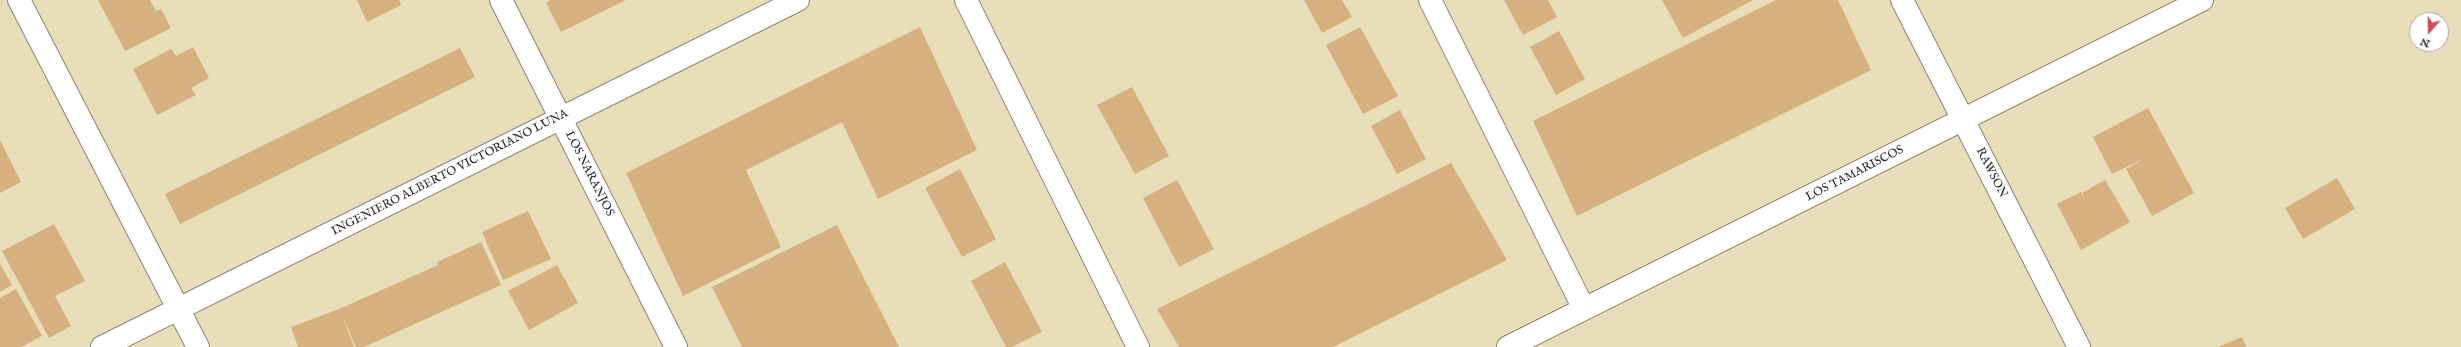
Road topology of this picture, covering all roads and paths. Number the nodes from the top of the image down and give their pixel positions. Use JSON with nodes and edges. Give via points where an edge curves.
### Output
{"nodes":[{"id":1,"x":19,"y":0,"type":"edge"},
{"id":2,"x":501,"y":0,"type":"edge"},
{"id":3,"x":798,"y":0,"type":"edge"},
{"id":4,"x":966,"y":0,"type":"edge"},
{"id":5,"x":1430,"y":0,"type":"edge"},
{"id":6,"x":1902,"y":0,"type":"edge"},
{"id":7,"x":2202,"y":0,"type":"edge"},
{"id":8,"x":561,"y":118,"type":"junction"},
{"id":9,"x":1964,"y":119,"type":"junction"},
{"id":10,"x":179,"y":309,"type":"junction"},
{"id":11,"x":1584,"y":309,"type":"junction"},
{"id":12,"x":102,"y":347,"type":"edge"},
{"id":13,"x":198,"y":347,"type":"edge"},
{"id":14,"x":676,"y":347,"type":"edge"},
{"id":15,"x":1138,"y":347,"type":"edge"},
{"id":16,"x":1508,"y":347,"type":"edge"},
{"id":17,"x":2079,"y":347,"type":"edge"}],
"edges":[{"from":1,"to":10,"type":"street"},
{"from":2,"to":8,"type":"street","name":"LOS NARANJOS"},
{"from":3,"to":8,"type":"street","name":"INGENIERO ALBERTO VICTORIANO LUNA"},
{"from":4,"to":15,"type":"street"},
{"from":5,"to":11,"type":"street"},
{"from":6,"to":9,"type":"street","name":"RAWSON"},
{"from":7,"to":9,"type":"street","name":"LOS TAMARISCOS"},
{"from":8,"to":10,"type":"street","name":"INGENIERO ALBERTO VICTORIANO LUNA"},
{"from":8,"to":14,"type":"street","name":"LOS NARANJOS"},
{"from":9,"to":11,"type":"street","name":"LOS TAMARISCOS"},
{"from":9,"to":17,"type":"street","name":"RAWSON"},
{"from":10,"to":12,"type":"street","name":"INGENIERO ALBERTO VICTORIANO LUNA"},
{"from":10,"to":13,"type":"street"},
{"from":11,"to":16,"type":"street","name":"LOS TAMARISCOS"}]}
